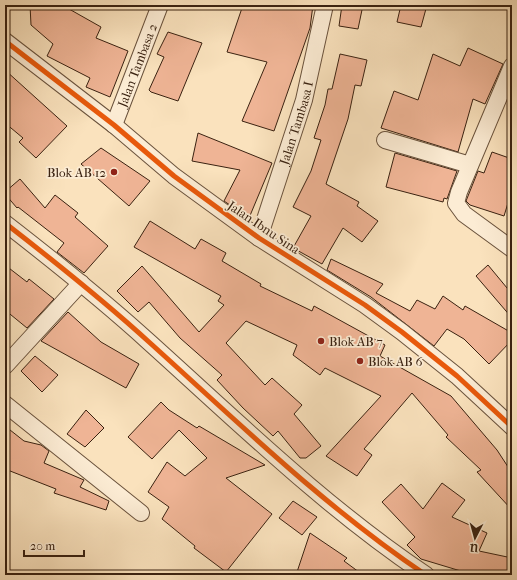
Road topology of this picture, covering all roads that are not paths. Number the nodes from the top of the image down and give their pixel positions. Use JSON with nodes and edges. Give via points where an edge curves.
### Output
{"nodes":[{"id":1,"x":160,"y":5,"type":"edge"},
{"id":2,"x":325,"y":5,"type":"edge"},
{"id":3,"x":5,"y":41,"type":"edge"},
{"id":4,"x":512,"y":66,"type":"edge"},
{"id":5,"x":114,"y":125,"type":"junction"},
{"id":6,"x":385,"y":140,"type":"dead end"},
{"id":7,"x":470,"y":165,"type":"junction"},
{"id":8,"x":5,"y":223,"type":"edge"},
{"id":9,"x":259,"y":238,"type":"junction"},
{"id":10,"x":512,"y":249,"type":"edge"},
{"id":11,"x":81,"y":282,"type":"junction"},
{"id":12,"x":5,"y":366,"type":"edge"},
{"id":13,"x":5,"y":404,"type":"edge"},
{"id":14,"x":512,"y":427,"type":"edge"},
{"id":15,"x":141,"y":513,"type":"dead end"},
{"id":16,"x":426,"y":575,"type":"edge"}],
"edges":[{"from":1,"to":5,"type":"street","name":"Jalan Tambasa 2"},
{"from":2,"to":9,"type":"street","name":"Jalan Tambasa I","via":[[304,100]]},
{"from":3,"to":5,"type":"street","name":"Jalan Ibnu Sina"},
{"from":4,"to":7,"type":"street"},
{"from":5,"to":9,"type":"street","name":"Jalan Ibnu Sina","via":[[174,176]]},
{"from":6,"to":7,"type":"street"},
{"from":7,"to":10,"type":"street","via":[[456,203],[464,214]]},
{"from":8,"to":11,"type":"street"},
{"from":9,"to":14,"type":"street","name":"Jalan Ibnu Sina","via":[[365,305],[402,332],[457,376]]},
{"from":11,"to":12,"type":"street"},
{"from":11,"to":16,"type":"street","via":[[275,457],[386,548]]},
{"from":13,"to":15,"type":"street"}]}
